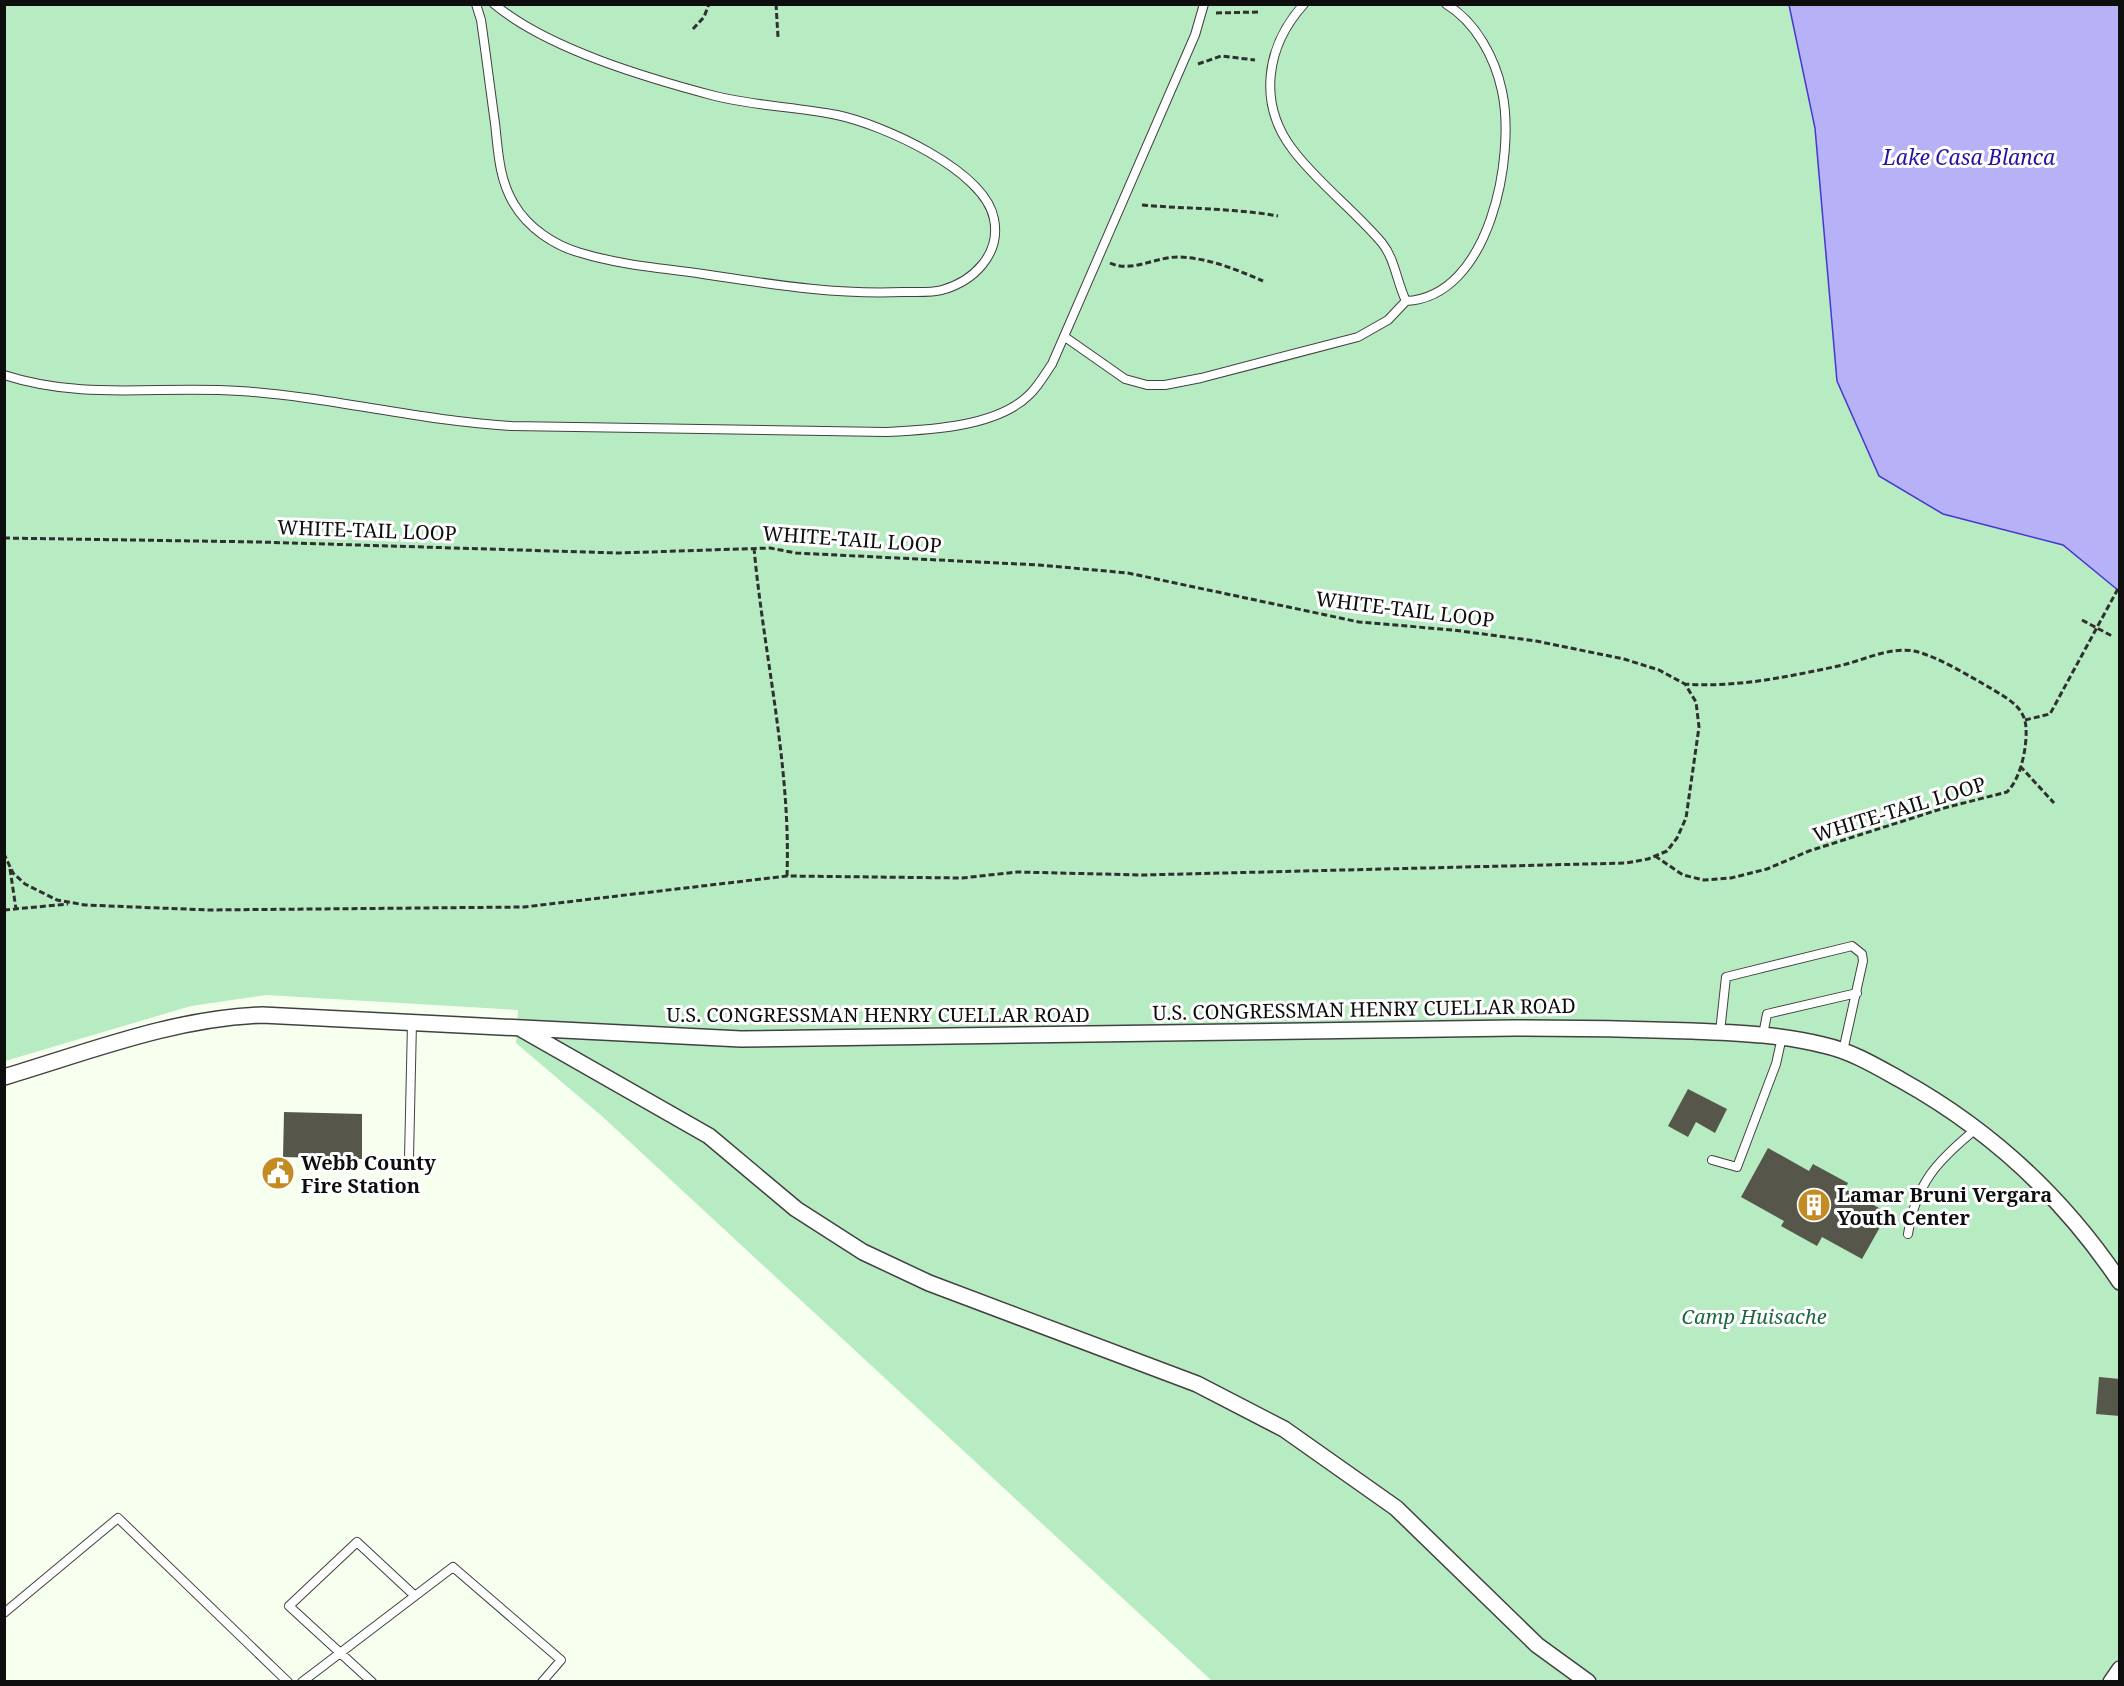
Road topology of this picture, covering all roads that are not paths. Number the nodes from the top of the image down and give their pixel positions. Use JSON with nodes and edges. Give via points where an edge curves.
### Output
{"nodes":[{"id":1,"x":476,"y":4,"type":"edge"},
{"id":2,"x":494,"y":4,"type":"edge"},
{"id":3,"x":1203,"y":4,"type":"edge"},
{"id":4,"x":1304,"y":4,"type":"edge"},
{"id":5,"x":1446,"y":4,"type":"edge"},
{"id":6,"x":1406,"y":301,"type":"junction"},
{"id":7,"x":1065,"y":337,"type":"junction"},
{"id":8,"x":4,"y":375,"type":"edge"},
{"id":9,"x":1857,"y":993,"type":"junction"},
{"id":10,"x":412,"y":1022,"type":"junction"},
{"id":11,"x":518,"y":1027,"type":"junction"},
{"id":12,"x":1720,"y":1032,"type":"junction"},
{"id":13,"x":1763,"y":1035,"type":"junction"},
{"id":14,"x":1782,"y":1037,"type":"junction"},
{"id":15,"x":1843,"y":1051,"type":"junction"},
{"id":16,"x":4,"y":1077,"type":"edge"},
{"id":17,"x":1977,"y":1128,"type":"junction"},
{"id":18,"x":409,"y":1158,"type":"dead end"},
{"id":19,"x":1712,"y":1160,"type":"dead end"},
{"id":20,"x":1908,"y":1234,"type":"dead end"},
{"id":21,"x":2120,"y":1282,"type":"edge"},
{"id":22,"x":415,"y":1596,"type":"junction"},
{"id":23,"x":4,"y":1613,"type":"edge"},
{"id":24,"x":341,"y":1653,"type":"junction"},
{"id":25,"x":2120,"y":1669,"type":"edge"},
{"id":26,"x":288,"y":1682,"type":"edge"},
{"id":27,"x":302,"y":1682,"type":"edge"},
{"id":28,"x":372,"y":1682,"type":"edge"},
{"id":29,"x":542,"y":1682,"type":"edge"},
{"id":30,"x":1588,"y":1682,"type":"edge"},
{"id":31,"x":2111,"y":1682,"type":"edge"}],
"edges":[{"from":1,"to":2,"type":"lane","via":[[502,178],[514,204],[532,227],[554,243],[616,261],[819,291],[870,294],[941,290],[976,275],[989,257],[995,220],[987,199],[946,161],[904,139],[841,116],[719,97],[619,67],[517,24]]},
{"from":3,"to":7,"type":"lane","via":[[1195,34]]},
{"from":4,"to":6,"type":"lane","via":[[1275,47],[1269,72],[1278,122],[1297,155],[1383,244]]},
{"from":5,"to":6,"type":"lane","via":[[1472,27],[1494,65],[1502,91],[1504,159],[1484,235],[1457,279],[1439,293]]},
{"from":6,"to":7,"type":"lane","via":[[1388,320],[1358,337],[1165,385],[1125,379]]},
{"from":7,"to":8,"type":"lane","via":[[1040,381],[1017,404],[960,424],[886,432],[486,425],[252,392],[91,391],[36,384]]},
{"from":9,"to":12,"type":"lane","via":[[1863,961],[1862,954],[1852,946],[1726,977]]},
{"from":9,"to":13,"type":"lane","via":[[1767,1014]]},
{"from":9,"to":15,"type":"lane"},
{"from":10,"to":11,"type":"street","name":"U.S. CONGRESSMAN HENRY CUELLAR ROAD"},
{"from":10,"to":16,"type":"street","name":"U.S. CONGRESSMAN HENRY CUELLAR ROAD","via":[[262,1015],[220,1018],[162,1030]]},
{"from":10,"to":18,"type":"lane"},
{"from":11,"to":12,"type":"street","name":"U.S. CONGRESSMAN HENRY CUELLAR ROAD","via":[[741,1039],[1514,1028]]},
{"from":11,"to":30,"type":"street","name":"U.S. CONGRESSMAN HENRY CUELLAR ROAD","via":[[709,1136],[796,1209],[863,1252],[929,1283],[1197,1384],[1284,1429],[1396,1508],[1537,1645]]},
{"from":12,"to":13,"type":"street","name":"U.S. CONGRESSMAN HENRY CUELLAR ROAD"},
{"from":13,"to":14,"type":"street","name":"U.S. CONGRESSMAN HENRY CUELLAR ROAD"},
{"from":14,"to":15,"type":"street","name":"U.S. CONGRESSMAN HENRY CUELLAR ROAD"},
{"from":14,"to":19,"type":"lane","via":[[1776,1064],[1737,1167]]},
{"from":15,"to":17,"type":"street","name":"U.S. CONGRESSMAN HENRY CUELLAR ROAD","via":[[1907,1083]]},
{"from":17,"to":20,"type":"lane","via":[[1924,1180]]},
{"from":17,"to":21,"type":"street","name":"U.S. CONGRESSMAN HENRY CUELLAR ROAD","via":[[2050,1193]]},
{"from":22,"to":24,"type":"lane"},
{"from":22,"to":24,"type":"lane","via":[[357,1542],[289,1606]]},
{"from":22,"to":29,"type":"lane","via":[[453,1567],[561,1660]]},
{"from":23,"to":26,"type":"lane","via":[[118,1518]]},
{"from":24,"to":27,"type":"lane"},
{"from":24,"to":28,"type":"lane"},
{"from":25,"to":31,"type":"street"}]}
